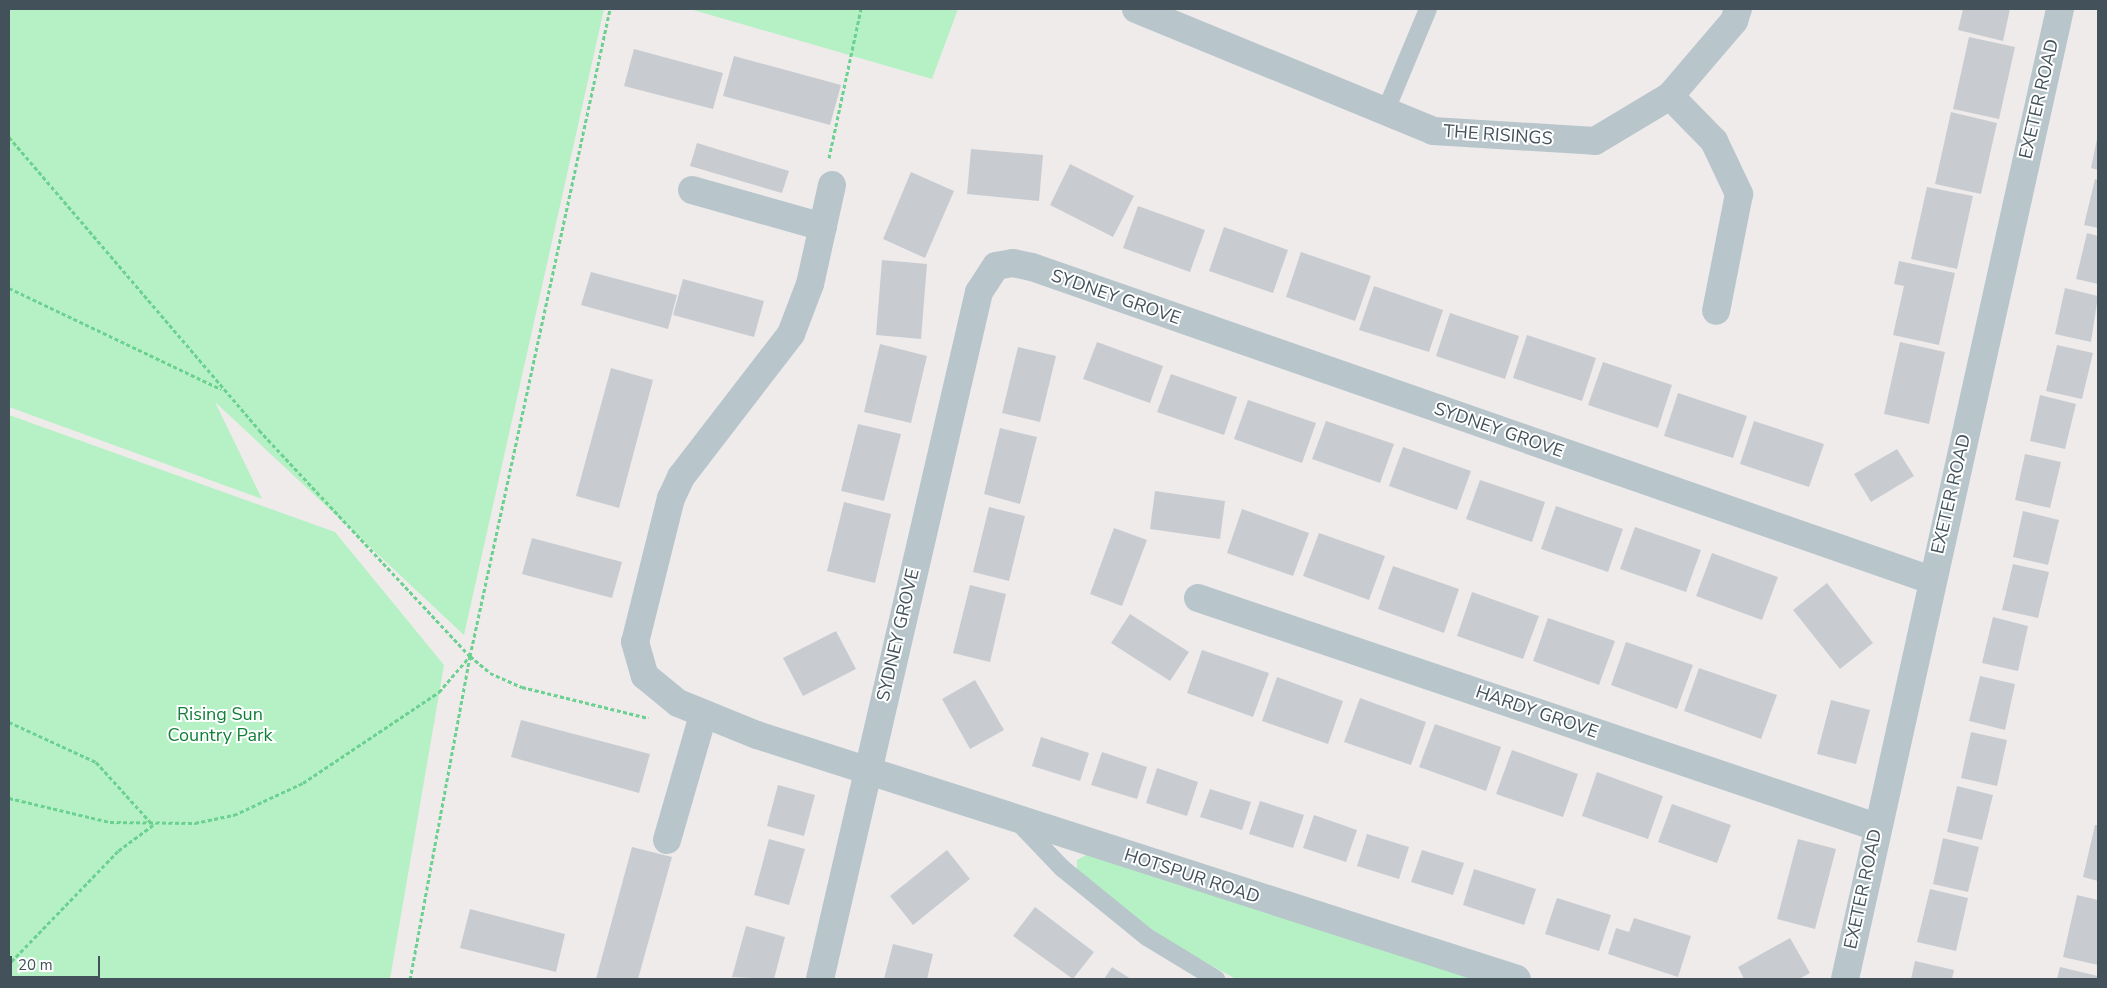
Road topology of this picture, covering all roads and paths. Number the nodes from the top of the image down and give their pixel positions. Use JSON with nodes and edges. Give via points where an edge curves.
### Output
{"nodes":[{"id":1,"x":610,"y":9,"type":"edge"},
{"id":2,"x":861,"y":9,"type":"edge"},
{"id":3,"x":1136,"y":9,"type":"edge"},
{"id":4,"x":1428,"y":9,"type":"edge"},
{"id":5,"x":1738,"y":9,"type":"edge"},
{"id":6,"x":2060,"y":9,"type":"edge"},
{"id":7,"x":1670,"y":96,"type":"junction"},
{"id":8,"x":1386,"y":110,"type":"junction"},
{"id":9,"x":9,"y":137,"type":"edge"},
{"id":10,"x":832,"y":186,"type":"joint"},
{"id":11,"x":692,"y":190,"type":"dead end"},
{"id":12,"x":823,"y":228,"type":"junction"},
{"id":13,"x":9,"y":288,"type":"edge"},
{"id":14,"x":1716,"y":311,"type":"dead end"},
{"id":15,"x":224,"y":390,"type":"junction"},
{"id":16,"x":1931,"y":580,"type":"junction"},
{"id":17,"x":1198,"y":598,"type":"dead end"},
{"id":18,"x":470,"y":656,"type":"junction"},
{"id":19,"x":703,"y":715,"type":"junction"},
{"id":20,"x":657,"y":720,"type":"dead end"},
{"id":21,"x":10,"y":724,"type":"edge"},
{"id":22,"x":866,"y":773,"type":"junction"},
{"id":23,"x":9,"y":798,"type":"edge"},
{"id":24,"x":1018,"y":821,"type":"junction"},
{"id":25,"x":153,"y":825,"type":"junction"},
{"id":26,"x":1876,"y":827,"type":"junction"},
{"id":27,"x":667,"y":840,"type":"dead end"},
{"id":28,"x":9,"y":964,"type":"edge"},
{"id":29,"x":410,"y":979,"type":"edge"},
{"id":30,"x":820,"y":979,"type":"edge"},
{"id":31,"x":1216,"y":979,"type":"edge"},
{"id":32,"x":1517,"y":979,"type":"edge"},
{"id":33,"x":1845,"y":979,"type":"edge"}],
"edges":[{"from":1,"to":18,"type":"path"},
{"from":2,"to":10,"type":"path","via":[[829,157]]},
{"from":3,"to":8,"type":"street","name":"THE RISINGS"},
{"from":4,"to":8,"type":"lane"},
{"from":5,"to":7,"type":"street","name":"THE RISINGS","via":[[1734,21]]},
{"from":6,"to":16,"type":"street","name":"EXETER ROAD"},
{"from":7,"to":8,"type":"street","name":"THE RISINGS","via":[[1595,141],[1433,131]]},
{"from":7,"to":14,"type":"street","via":[[1714,141],[1739,194]]},
{"from":9,"to":15,"type":"path"},
{"from":10,"to":12,"type":"street","name":"HOTSPUR ROAD"},
{"from":11,"to":12,"type":"street"},
{"from":12,"to":19,"type":"street","name":"HOTSPUR ROAD","via":[[810,284],[791,334],[681,477],[670,498],[638,622],[635,642],[644,676],[659,691]]},
{"from":13,"to":15,"type":"path"},
{"from":15,"to":18,"type":"path"},
{"from":16,"to":22,"type":"street","name":"SYDNEY GROVE","via":[[1013,263],[996,266],[979,292]]},
{"from":16,"to":26,"type":"street","name":"EXETER ROAD"},
{"from":17,"to":26,"type":"street","name":"HARDY GROVE"},
{"from":18,"to":20,"type":"path","via":[[490,673],[522,687]]},
{"from":18,"to":25,"type":"path","via":[[439,692],[270,801],[195,823]]},
{"from":18,"to":29,"type":"path"},
{"from":19,"to":22,"type":"street","name":"HOTSPUR ROAD"},
{"from":19,"to":27,"type":"street"},
{"from":21,"to":25,"type":"path","via":[[96,762]]},
{"from":22,"to":24,"type":"street","name":"HOTSPUR ROAD"},
{"from":22,"to":30,"type":"street","name":"SYDNEY GROVE"},
{"from":23,"to":25,"type":"path","via":[[79,818]]},
{"from":24,"to":31,"type":"lane","via":[[1062,868],[1147,938]]},
{"from":24,"to":32,"type":"street","name":"HOTSPUR ROAD"},
{"from":25,"to":28,"type":"path","via":[[118,851]]},
{"from":26,"to":33,"type":"street","name":"EXETER ROAD"}]}
